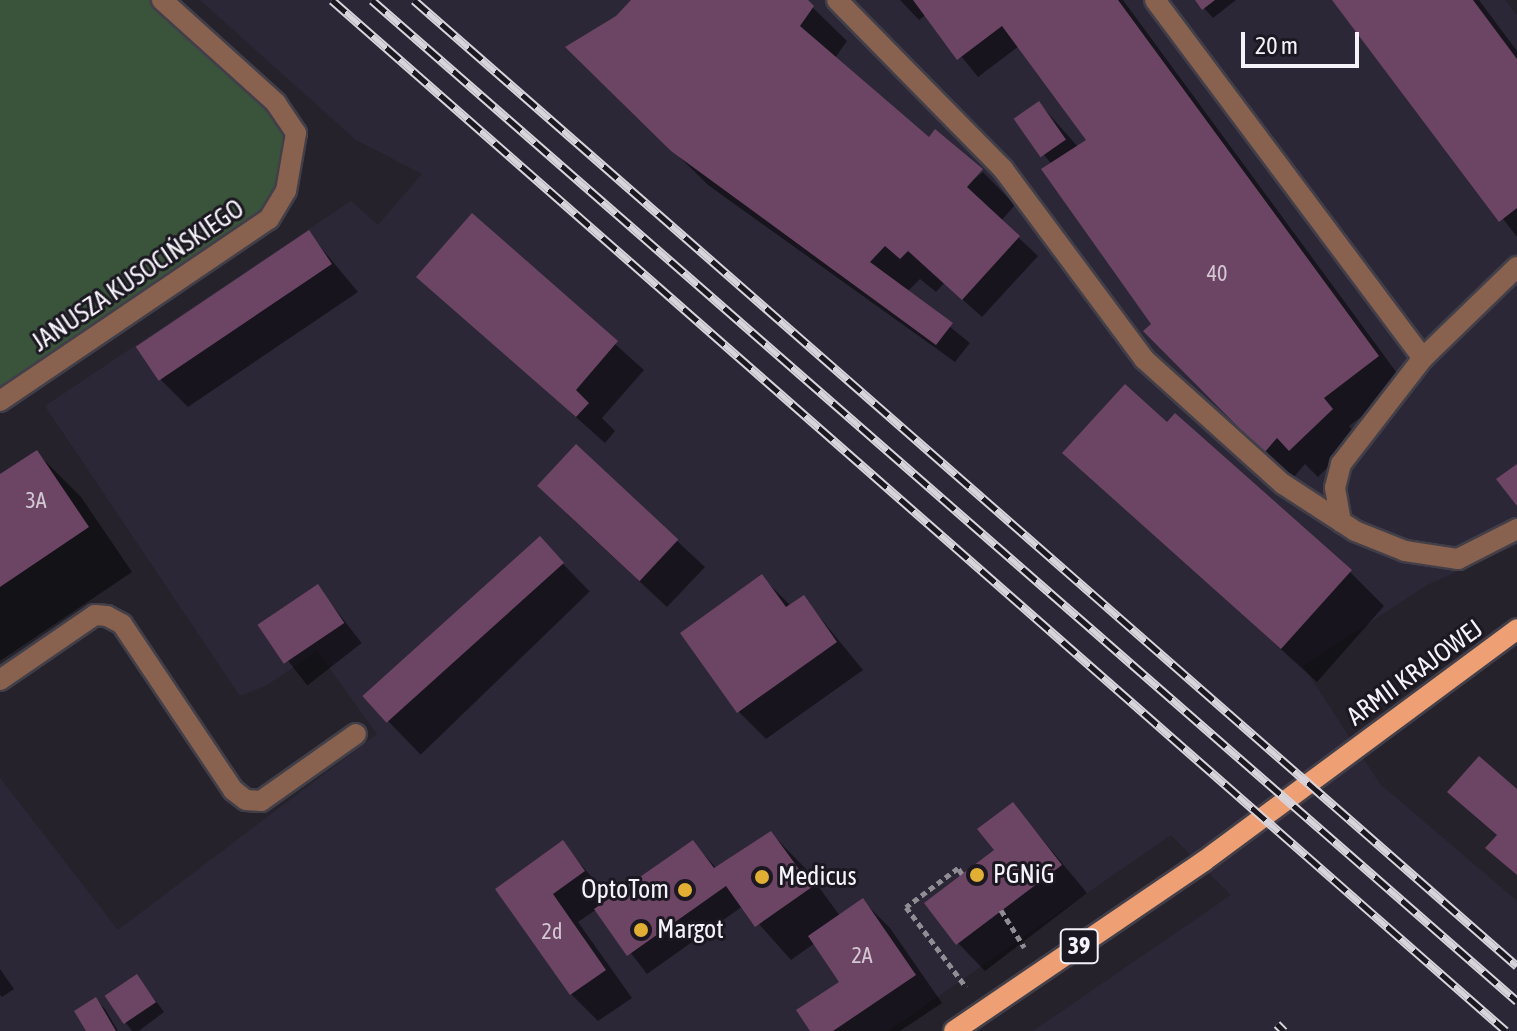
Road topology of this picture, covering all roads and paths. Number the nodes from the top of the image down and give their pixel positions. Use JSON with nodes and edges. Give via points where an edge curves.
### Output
{"nodes":[{"id":1,"x":162,"y":0,"type":"edge"},
{"id":2,"x":837,"y":0,"type":"edge"},
{"id":3,"x":1155,"y":0,"type":"edge"},
{"id":4,"x":1517,"y":267,"type":"edge"},
{"id":5,"x":1423,"y":358,"type":"junction"},
{"id":6,"x":0,"y":401,"type":"edge"},
{"id":7,"x":1341,"y":522,"type":"junction"},
{"id":8,"x":1517,"y":529,"type":"edge"},
{"id":9,"x":1517,"y":629,"type":"edge"},
{"id":10,"x":0,"y":680,"type":"edge"},
{"id":11,"x":356,"y":734,"type":"dead end"},
{"id":12,"x":962,"y":874,"type":"dead end"},
{"id":13,"x":1001,"y":910,"type":"dead end"},
{"id":14,"x":1028,"y":953,"type":"dead end"},
{"id":15,"x":971,"y":994,"type":"dead end"},
{"id":16,"x":954,"y":1031,"type":"edge"}],
"edges":[{"from":1,"to":6,"type":"street","name":"JANUSZA KUSOCIŃSKIEGO","via":[[276,103],[296,133],[286,191],[269,219]]},
{"from":2,"to":7,"type":"street","via":[[1003,169],[1144,359],[1283,484]]},
{"from":3,"to":5,"type":"street"},
{"from":4,"to":5,"type":"street"},
{"from":5,"to":7,"type":"street","via":[[1341,464],[1335,488]]},
{"from":7,"to":8,"type":"street","via":[[1405,551],[1458,559]]},
{"from":9,"to":16,"type":"main road","name":"ARMII KRAJOWEJ","number":"39","via":[[1204,861]]},
{"from":10,"to":11,"type":"street","via":[[95,615],[107,616],[122,624],[233,790],[246,800],[261,801]]},
{"from":12,"to":15,"type":"path","via":[[958,868],[906,907]]},
{"from":13,"to":14,"type":"path"}]}
